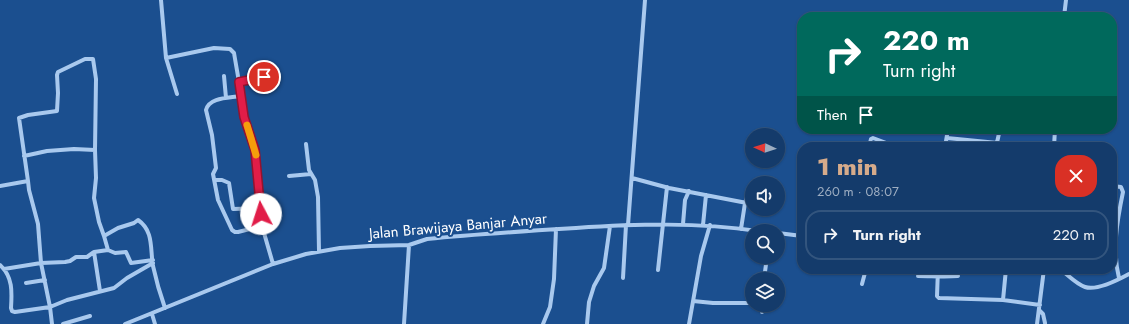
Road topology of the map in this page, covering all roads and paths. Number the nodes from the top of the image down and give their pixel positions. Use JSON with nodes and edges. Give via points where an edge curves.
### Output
{"nodes":[{"id":1,"x":161,"y":0,"type":"edge"},
{"id":2,"x":645,"y":0,"type":"edge"},
{"id":3,"x":1066,"y":0,"type":"edge"},
{"id":4,"x":1065,"y":12,"type":"edge"},
{"id":5,"x":166,"y":58,"type":"junction"},
{"id":6,"x":224,"y":76,"type":"dead end"},
{"id":7,"x":264,"y":77,"type":"dead end"},
{"id":8,"x":239,"y":82,"type":"junction"},
{"id":9,"x":177,"y":94,"type":"dead end"},
{"id":10,"x":240,"y":96,"type":"junction"},
{"id":11,"x":226,"y":98,"type":"junction"},
{"id":12,"x":947,"y":134,"type":"edge"},
{"id":13,"x":947,"y":138,"type":"junction"},
{"id":14,"x":870,"y":142,"type":"edge"},
{"id":15,"x":886,"y":142,"type":"edge"},
{"id":16,"x":946,"y":142,"type":"edge"},
{"id":17,"x":975,"y":142,"type":"edge"},
{"id":18,"x":306,"y":144,"type":"dead end"},
{"id":19,"x":95,"y":150,"type":"junction"},
{"id":20,"x":24,"y":156,"type":"junction"},
{"id":21,"x":311,"y":174,"type":"junction"},
{"id":22,"x":289,"y":176,"type":"dead end"},
{"id":23,"x":632,"y":178,"type":"junction"},
{"id":24,"x":215,"y":180,"type":"junction"},
{"id":25,"x":28,"y":181,"type":"junction"},
{"id":26,"x":0,"y":186,"type":"edge"},
{"id":27,"x":668,"y":187,"type":"junction"},
{"id":28,"x":1117,"y":187,"type":"edge"},
{"id":29,"x":689,"y":191,"type":"junction"},
{"id":30,"x":706,"y":195,"type":"junction"},
{"id":31,"x":745,"y":203,"type":"edge"},
{"id":32,"x":261,"y":208,"type":"junction"},
{"id":33,"x":745,"y":208,"type":"edge"},
{"id":34,"x":664,"y":224,"type":"junction"},
{"id":35,"x":683,"y":224,"type":"junction"},
{"id":36,"x":627,"y":225,"type":"junction"},
{"id":37,"x":703,"y":225,"type":"junction"},
{"id":38,"x":710,"y":225,"type":"junction"},
{"id":39,"x":262,"y":226,"type":"junction"},
{"id":40,"x":610,"y":226,"type":"junction"},
{"id":41,"x":741,"y":228,"type":"junction"},
{"id":42,"x":556,"y":229,"type":"junction"},
{"id":43,"x":745,"y":229,"type":"edge"},
{"id":44,"x":785,"y":234,"type":"edge"},
{"id":45,"x":797,"y":235,"type":"edge"},
{"id":46,"x":1117,"y":235,"type":"edge"},
{"id":47,"x":104,"y":236,"type":"junction"},
{"id":48,"x":409,"y":246,"type":"junction"},
{"id":49,"x":108,"y":250,"type":"junction"},
{"id":50,"x":319,"y":251,"type":"junction"},
{"id":51,"x":94,"y":252,"type":"junction"},
{"id":52,"x":153,"y":262,"type":"junction"},
{"id":53,"x":41,"y":263,"type":"junction"},
{"id":54,"x":272,"y":264,"type":"junction"},
{"id":55,"x":0,"y":265,"type":"edge"},
{"id":56,"x":4,"y":269,"type":"junction"},
{"id":57,"x":1117,"y":269,"type":"edge"},
{"id":58,"x":658,"y":270,"type":"dead end"},
{"id":59,"x":865,"y":274,"type":"edge"},
{"id":60,"x":1005,"y":274,"type":"edge"},
{"id":61,"x":1043,"y":274,"type":"edge"},
{"id":62,"x":1067,"y":274,"type":"edge"},
{"id":63,"x":1129,"y":274,"type":"edge"},
{"id":64,"x":918,"y":276,"type":"dead end"},
{"id":65,"x":938,"y":276,"type":"junction"},
{"id":66,"x":958,"y":276,"type":"dead end"},
{"id":67,"x":623,"y":278,"type":"dead end"},
{"id":68,"x":1119,"y":278,"type":"junction"},
{"id":69,"x":45,"y":280,"type":"junction"},
{"id":70,"x":26,"y":283,"type":"dead end"},
{"id":71,"x":862,"y":284,"type":"dead end"},
{"id":72,"x":100,"y":291,"type":"junction"},
{"id":73,"x":1002,"y":300,"type":"junction"},
{"id":74,"x":693,"y":301,"type":"junction"},
{"id":75,"x":745,"y":303,"type":"edge"},
{"id":76,"x":50,"y":306,"type":"junction"},
{"id":77,"x":165,"y":308,"type":"junction"},
{"id":78,"x":1040,"y":308,"type":"junction"},
{"id":79,"x":152,"y":314,"type":"junction"},
{"id":80,"x":90,"y":316,"type":"dead end"},
{"id":81,"x":1045,"y":323,"type":"dead end"},
{"id":82,"x":52,"y":324,"type":"edge"},
{"id":83,"x":63,"y":324,"type":"edge"},
{"id":84,"x":125,"y":324,"type":"edge"},
{"id":85,"x":155,"y":324,"type":"edge"},
{"id":86,"x":404,"y":324,"type":"edge"},
{"id":87,"x":543,"y":324,"type":"edge"},
{"id":88,"x":587,"y":324,"type":"edge"},
{"id":89,"x":689,"y":324,"type":"edge"},
{"id":90,"x":1037,"y":324,"type":"edge"}],
"edges":[{"from":1,"to":5,"type":"street"},
{"from":2,"to":23,"type":"street"},
{"from":3,"to":4,"type":"street"},
{"from":5,"to":8,"type":"street","via":[[214,48],[230,49],[234,53]]},
{"from":5,"to":9,"type":"street"},
{"from":6,"to":11,"type":"street"},
{"from":7,"to":8,"type":"street"},
{"from":8,"to":10,"type":"street"},
{"from":10,"to":11,"type":"street"},
{"from":10,"to":32,"type":"street","via":[[255,150]]},
{"from":11,"to":24,"type":"street","via":[[209,104],[206,110],[212,135]]},
{"from":12,"to":13,"type":"street"},
{"from":13,"to":16,"type":"street"},
{"from":13,"to":17,"type":"street"},
{"from":14,"to":15,"type":"street","via":[[871,139],[877,138]]},
{"from":18,"to":21,"type":"street"},
{"from":19,"to":20,"type":"street","via":[[47,151]]},
{"from":19,"to":20,"type":"street","via":[[96,74],[93,59],[90,58],[58,72],[57,111],[20,117]]},
{"from":19,"to":47,"type":"street","via":[[94,198]]},
{"from":20,"to":25,"type":"street"},
{"from":21,"to":22,"type":"street"},
{"from":21,"to":50,"type":"street","via":[[318,197]]},
{"from":23,"to":27,"type":"street"},
{"from":23,"to":36,"type":"street"},
{"from":24,"to":32,"type":"street","via":[[228,183],[233,209]]},
{"from":24,"to":39,"type":"street","via":[[220,206],[234,232]]},
{"from":25,"to":26,"type":"street"},
{"from":25,"to":53,"type":"street","via":[[28,190],[38,224]]},
{"from":27,"to":29,"type":"street"},
{"from":27,"to":34,"type":"street"},
{"from":28,"to":46,"type":"street","via":[[1121,187],[1123,192]]},
{"from":29,"to":30,"type":"street"},
{"from":29,"to":35,"type":"street","via":[[685,200]]},
{"from":30,"to":31,"type":"street"},
{"from":30,"to":37,"type":"street"},
{"from":32,"to":39,"type":"street"},
{"from":33,"to":41,"type":"street"},
{"from":34,"to":35,"type":"street","name":"Jalan Brawijaya Banjar Anyar"},
{"from":34,"to":36,"type":"street","name":"Jalan Brawijaya Banjar Anyar"},
{"from":34,"to":58,"type":"street"},
{"from":35,"to":37,"type":"street","name":"Jalan Brawijaya Banjar Anyar"},
{"from":36,"to":40,"type":"street","name":"Jalan Brawijaya Banjar Anyar"},
{"from":36,"to":67,"type":"street"},
{"from":37,"to":38,"type":"street","name":"Jalan Brawijaya Banjar Anyar"},
{"from":38,"to":41,"type":"street","name":"Jalan Brawijaya Banjar Anyar"},
{"from":38,"to":74,"type":"street","via":[[701,256]]},
{"from":39,"to":54,"type":"street"},
{"from":40,"to":42,"type":"street","name":"Jalan Brawijaya Banjar Anyar"},
{"from":40,"to":88,"type":"street","via":[[604,268],[592,292]]},
{"from":41,"to":43,"type":"street","name":"Jalan Brawijaya Banjar Anyar"},
{"from":42,"to":48,"type":"street","name":"Jalan Brawijaya Banjar Anyar","via":[[427,239]]},
{"from":42,"to":87,"type":"street","via":[[554,279],[550,307]]},
{"from":44,"to":45,"type":"street"},
{"from":47,"to":49,"type":"street"},
{"from":47,"to":52,"type":"street","via":[[138,220],[148,232]]},
{"from":48,"to":50,"type":"street","name":"Jalan Brawijaya Banjar Anyar","via":[[370,246]]},
{"from":48,"to":86,"type":"street"},
{"from":49,"to":51,"type":"street"},
{"from":49,"to":52,"type":"street","via":[[115,253],[126,252],[131,263]]},
{"from":50,"to":54,"type":"street","name":"Jalan Brawijaya Banjar Anyar"},
{"from":51,"to":53,"type":"street","via":[[87,257],[76,257],[70,261]]},
{"from":51,"to":72,"type":"street"},
{"from":52,"to":72,"type":"street","via":[[117,286]]},
{"from":52,"to":77,"type":"street"},
{"from":53,"to":56,"type":"street"},
{"from":53,"to":69,"type":"street"},
{"from":54,"to":77,"type":"street","name":"Jalan Brawijaya Banjar Anyar"},
{"from":55,"to":56,"type":"street"},
{"from":56,"to":76,"type":"street","via":[[11,281],[13,311]]},
{"from":57,"to":68,"type":"street"},
{"from":59,"to":71,"type":"street"},
{"from":60,"to":73,"type":"street"},
{"from":61,"to":78,"type":"street"},
{"from":62,"to":68,"type":"street","via":[[1089,288],[1100,287]]},
{"from":63,"to":68,"type":"street"},
{"from":64,"to":65,"type":"street"},
{"from":65,"to":66,"type":"street"},
{"from":65,"to":73,"type":"street","via":[[939,298]]},
{"from":69,"to":70,"type":"street"},
{"from":69,"to":76,"type":"street"},
{"from":72,"to":76,"type":"street"},
{"from":73,"to":78,"type":"street"},
{"from":74,"to":75,"type":"street"},
{"from":74,"to":89,"type":"street"},
{"from":76,"to":82,"type":"street"},
{"from":77,"to":79,"type":"street","name":"Jalan Brawijaya Banjar Anyar"},
{"from":78,"to":81,"type":"street"},
{"from":78,"to":90,"type":"street"},
{"from":79,"to":84,"type":"street","name":"Jalan Brawijaya Banjar Anyar"},
{"from":79,"to":85,"type":"street"},
{"from":80,"to":83,"type":"street"}]}
